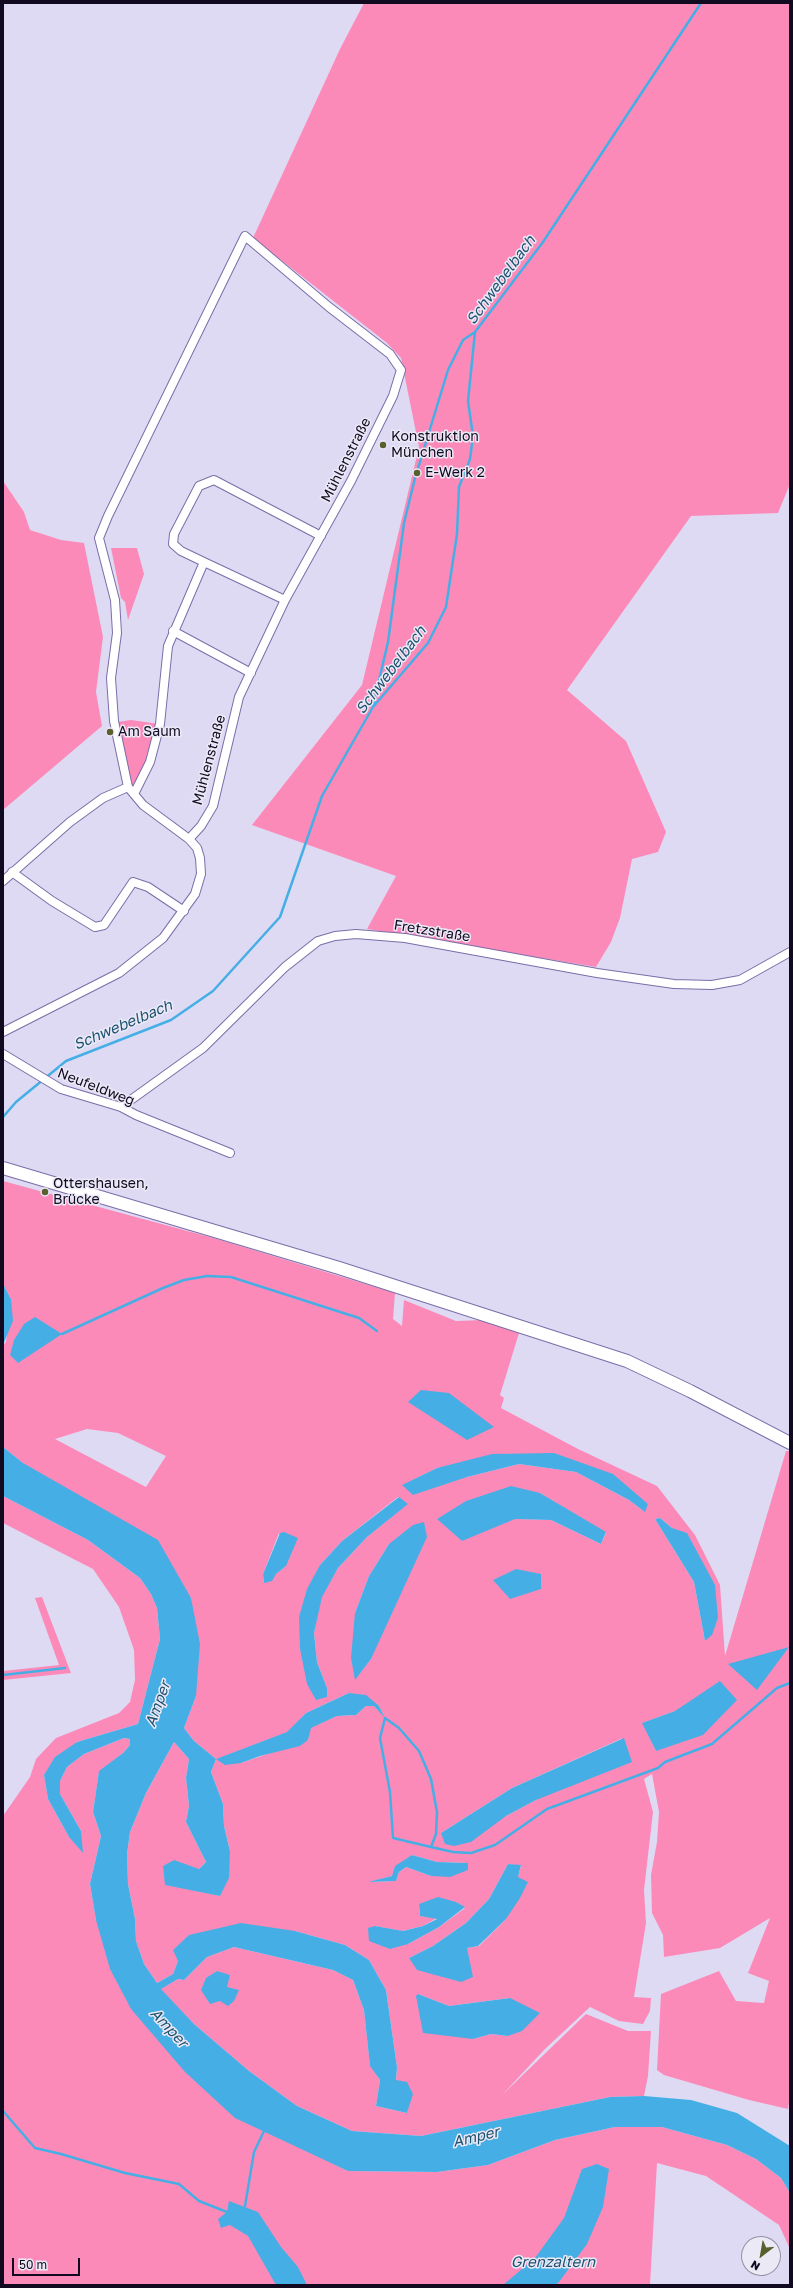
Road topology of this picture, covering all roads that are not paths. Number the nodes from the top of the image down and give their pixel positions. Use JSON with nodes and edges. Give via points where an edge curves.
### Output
{"nodes":[{"id":1,"x":321,"y":536,"type":"junction"},
{"id":2,"x":204,"y":562,"type":"junction"},
{"id":3,"x":285,"y":600,"type":"junction"},
{"id":4,"x":173,"y":631,"type":"junction"},
{"id":5,"x":251,"y":673,"type":"junction"},
{"id":6,"x":128,"y":787,"type":"junction"},
{"id":7,"x":134,"y":794,"type":"junction"},
{"id":8,"x":190,"y":839,"type":"junction"},
{"id":9,"x":12,"y":872,"type":"junction"},
{"id":10,"x":3,"y":881,"type":"edge"},
{"id":11,"x":184,"y":911,"type":"junction"},
{"id":12,"x":790,"y":952,"type":"edge"},
{"id":13,"x":3,"y":1032,"type":"edge"},
{"id":14,"x":4,"y":1056,"type":"edge"},
{"id":15,"x":121,"y":1107,"type":"junction"},
{"id":16,"x":230,"y":1153,"type":"dead end"},
{"id":17,"x":3,"y":1168,"type":"edge"},
{"id":18,"x":790,"y":1443,"type":"edge"}],
"edges":[{"from":1,"to":2,"type":"street","via":[[214,480],[199,486],[174,534],[173,544],[181,551]]},
{"from":1,"to":3,"type":"street","name":"Mühlenstraße"},
{"from":1,"to":6,"type":"street","name":"Mühlenstraße","via":[[393,396],[401,370],[390,354],[329,307],[245,236],[99,538],[115,600],[117,633],[111,678],[114,721]]},
{"from":2,"to":3,"type":"street"},
{"from":2,"to":4,"type":"street"},
{"from":3,"to":5,"type":"street","name":"Mühlenstraße"},
{"from":4,"to":5,"type":"street"},
{"from":4,"to":7,"type":"street","via":[[168,646],[160,724],[150,762]]},
{"from":5,"to":8,"type":"street","name":"Mühlenstraße","via":[[239,697],[213,806],[202,826]]},
{"from":6,"to":7,"type":"street"},
{"from":6,"to":9,"type":"street","via":[[103,798],[70,822]]},
{"from":7,"to":8,"type":"street","via":[[143,805]]},
{"from":8,"to":11,"type":"street","via":[[197,848],[201,874],[199,884]]},
{"from":9,"to":10,"type":"street"},
{"from":9,"to":11,"type":"street","via":[[52,901],[95,927],[104,925],[133,882],[148,887]]},
{"from":11,"to":13,"type":"street","via":[[163,938],[119,973]]},
{"from":12,"to":15,"type":"street","name":"Fretzstraße","via":[[740,980],[712,985],[674,984],[597,973],[405,938],[356,934],[335,936],[318,941],[290,962],[202,1048]]},
{"from":14,"to":15,"type":"street","name":"Neufeldweg","via":[[61,1090]]},
{"from":15,"to":16,"type":"street","name":"Neufeldweg"},
{"from":17,"to":18,"type":"main road","via":[[339,1268],[627,1361]]}]}
